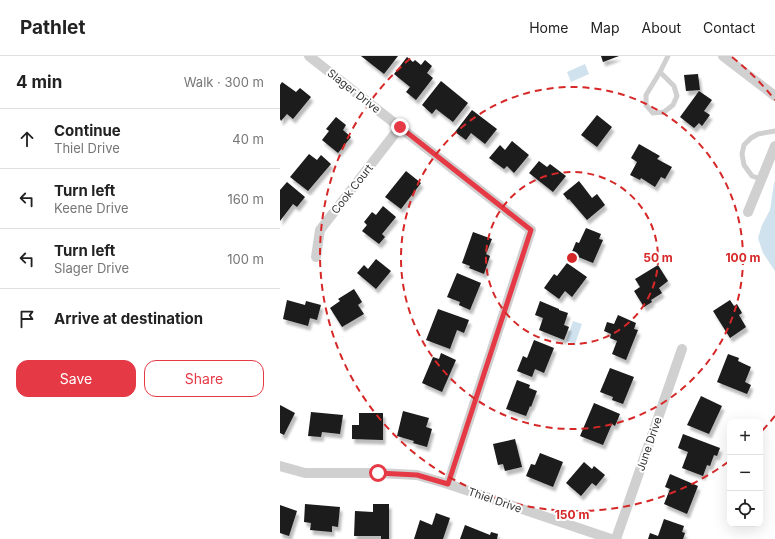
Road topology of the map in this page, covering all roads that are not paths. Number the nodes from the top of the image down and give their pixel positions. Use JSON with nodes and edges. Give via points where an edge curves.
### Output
{"nodes":[{"id":1,"x":309,"y":56,"type":"edge"},
{"id":2,"x":668,"y":56,"type":"edge"},
{"id":3,"x":723,"y":56,"type":"edge"},
{"id":4,"x":660,"y":72,"type":"junction"},
{"id":5,"x":775,"y":96,"type":"edge"},
{"id":6,"x":400,"y":127,"type":"junction"},
{"id":7,"x":775,"y":131,"type":"edge"},
{"id":8,"x":775,"y":146,"type":"edge"},
{"id":9,"x":761,"y":179,"type":"junction"},
{"id":10,"x":748,"y":212,"type":"dead end"},
{"id":11,"x":316,"y":257,"type":"dead end"},
{"id":12,"x":682,"y":349,"type":"dead end"},
{"id":13,"x":280,"y":466,"type":"edge"},
{"id":14,"x":448,"y":484,"type":"junction"},
{"id":15,"x":611,"y":539,"type":"edge"},
{"id":16,"x":616,"y":539,"type":"edge"}],
"edges":[{"from":1,"to":6,"type":"street","name":"Slager Drive"},
{"from":2,"to":4,"type":"lane"},
{"from":3,"to":5,"type":"street"},
{"from":4,"to":4,"type":"lane","via":[[646,95],[646,105],[654,113],[664,112],[673,105],[677,96],[674,86]]},
{"from":6,"to":11,"type":"street","name":"Cook Court","via":[[320,230]]},
{"from":6,"to":14,"type":"street","name":"Slager Drive","via":[[531,230]]},
{"from":7,"to":9,"type":"lane","via":[[758,134],[744,145],[744,165],[752,176]]},
{"from":8,"to":9,"type":"street"},
{"from":9,"to":10,"type":"street"},
{"from":12,"to":16,"type":"street","name":"June Drive"},
{"from":13,"to":14,"type":"street","name":"Thiel Drive","via":[[305,473],[417,475]]},
{"from":14,"to":15,"type":"street","name":"Thiel Drive"}]}
